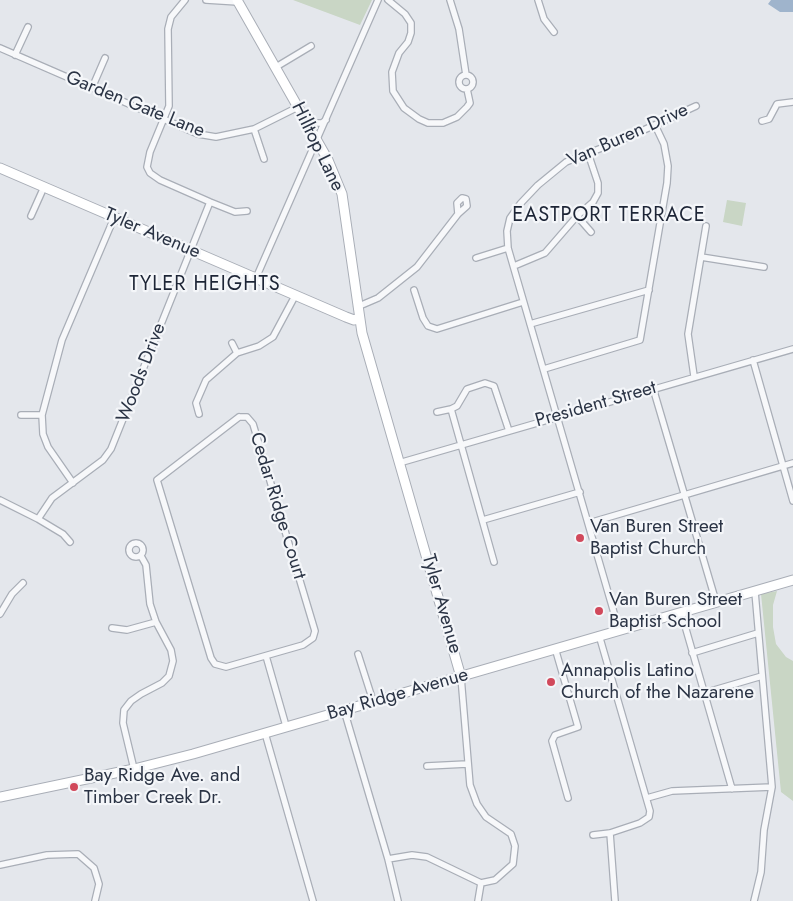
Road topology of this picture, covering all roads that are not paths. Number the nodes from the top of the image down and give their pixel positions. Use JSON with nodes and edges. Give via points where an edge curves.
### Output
{"nodes":[{"id":1,"x":185,"y":0,"type":"edge"},
{"id":2,"x":206,"y":0,"type":"edge"},
{"id":3,"x":378,"y":0,"type":"edge"},
{"id":4,"x":388,"y":0,"type":"edge"},
{"id":5,"x":450,"y":0,"type":"edge"},
{"id":6,"x":538,"y":0,"type":"edge"},
{"id":7,"x":238,"y":1,"type":"edge"},
{"id":8,"x":28,"y":27,"type":"dead end"},
{"id":9,"x":554,"y":32,"type":"dead end"},
{"id":10,"x":311,"y":46,"type":"dead end"},
{"id":11,"x":0,"y":48,"type":"edge"},
{"id":12,"x":15,"y":55,"type":"junction"},
{"id":13,"x":105,"y":58,"type":"dead end"},
{"id":14,"x":276,"y":67,"type":"junction"},
{"id":15,"x":466,"y":75,"type":"junction"},
{"id":16,"x":92,"y":88,"type":"junction"},
{"id":17,"x":467,"y":88,"type":"junction"},
{"id":18,"x":793,"y":102,"type":"edge"},
{"id":19,"x":298,"y":106,"type":"junction"},
{"id":20,"x":696,"y":106,"type":"dead end"},
{"id":21,"x":303,"y":116,"type":"junction"},
{"id":22,"x":164,"y":119,"type":"junction"},
{"id":23,"x":326,"y":120,"type":"junction"},
{"id":24,"x":762,"y":121,"type":"dead end"},
{"id":25,"x":655,"y":125,"type":"junction"},
{"id":26,"x":254,"y":129,"type":"junction"},
{"id":27,"x":317,"y":140,"type":"junction"},
{"id":28,"x":588,"y":153,"type":"junction"},
{"id":29,"x":264,"y":158,"type":"dead end"},
{"id":30,"x":0,"y":168,"type":"edge"},
{"id":31,"x":44,"y":187,"type":"junction"},
{"id":32,"x":210,"y":202,"type":"junction"},
{"id":33,"x":247,"y":211,"type":"dead end"},
{"id":34,"x":458,"y":214,"type":"dead end"},
{"id":35,"x":31,"y":216,"type":"dead end"},
{"id":36,"x":576,"y":216,"type":"junction"},
{"id":37,"x":114,"y":218,"type":"junction"},
{"id":38,"x":706,"y":226,"type":"dead end"},
{"id":39,"x":591,"y":232,"type":"dead end"},
{"id":40,"x":508,"y":248,"type":"junction"},
{"id":41,"x":190,"y":250,"type":"junction"},
{"id":42,"x":701,"y":257,"type":"junction"},
{"id":43,"x":476,"y":258,"type":"dead end"},
{"id":44,"x":514,"y":266,"type":"junction"},
{"id":45,"x":764,"y":267,"type":"dead end"},
{"id":46,"x":256,"y":278,"type":"junction"},
{"id":47,"x":414,"y":290,"type":"dead end"},
{"id":48,"x":649,"y":290,"type":"junction"},
{"id":49,"x":295,"y":296,"type":"junction"},
{"id":50,"x":523,"y":302,"type":"junction"},
{"id":51,"x":357,"y":308,"type":"junction"},
{"id":52,"x":359,"y":318,"type":"junction"},
{"id":53,"x":530,"y":324,"type":"junction"},
{"id":54,"x":232,"y":343,"type":"dead end"},
{"id":55,"x":793,"y":349,"type":"edge"},
{"id":56,"x":237,"y":353,"type":"junction"},
{"id":57,"x":753,"y":360,"type":"junction"},
{"id":58,"x":544,"y":369,"type":"junction"},
{"id":59,"x":694,"y":376,"type":"junction"},
{"id":60,"x":654,"y":388,"type":"junction"},
{"id":61,"x":451,"y":409,"type":"junction"},
{"id":62,"x":437,"y":412,"type":"dead end"},
{"id":63,"x":199,"y":414,"type":"dead end"},
{"id":64,"x":21,"y":415,"type":"dead end"},
{"id":65,"x":42,"y":415,"type":"junction"},
{"id":66,"x":557,"y":417,"type":"junction"},
{"id":67,"x":509,"y":430,"type":"junction"},
{"id":68,"x":461,"y":445,"type":"junction"},
{"id":69,"x":399,"y":463,"type":"junction"},
{"id":70,"x":793,"y":463,"type":"edge"},
{"id":71,"x":783,"y":466,"type":"junction"},
{"id":72,"x":73,"y":483,"type":"junction"},
{"id":73,"x":580,"y":492,"type":"junction"},
{"id":74,"x":686,"y":495,"type":"junction"},
{"id":75,"x":0,"y":500,"type":"edge"},
{"id":76,"x":793,"y":501,"type":"edge"},
{"id":77,"x":38,"y":519,"type":"junction"},
{"id":78,"x":483,"y":520,"type":"junction"},
{"id":79,"x":588,"y":523,"type":"junction"},
{"id":80,"x":70,"y":542,"type":"dead end"},
{"id":81,"x":141,"y":556,"type":"dead end"},
{"id":82,"x":494,"y":562,"type":"dead end"},
{"id":83,"x":793,"y":580,"type":"edge"},
{"id":84,"x":23,"y":583,"type":"dead end"},
{"id":85,"x":755,"y":592,"type":"junction"},
{"id":86,"x":716,"y":602,"type":"junction"},
{"id":87,"x":681,"y":612,"type":"junction"},
{"id":88,"x":0,"y":614,"type":"edge"},
{"id":89,"x":156,"y":622,"type":"junction"},
{"id":90,"x":112,"y":628,"type":"dead end"},
{"id":91,"x":619,"y":630,"type":"junction"},
{"id":92,"x":758,"y":633,"type":"junction"},
{"id":93,"x":599,"y":635,"type":"junction"},
{"id":94,"x":555,"y":648,"type":"junction"},
{"id":95,"x":692,"y":653,"type":"junction"},
{"id":96,"x":358,"y":654,"type":"dead end"},
{"id":97,"x":266,"y":656,"type":"junction"},
{"id":98,"x":461,"y":676,"type":"junction"},
{"id":99,"x":762,"y":676,"type":"junction"},
{"id":100,"x":704,"y":693,"type":"junction"},
{"id":101,"x":374,"y":701,"type":"junction"},
{"id":102,"x":344,"y":710,"type":"junction"},
{"id":103,"x":286,"y":726,"type":"junction"},
{"id":104,"x":265,"y":733,"type":"junction"},
{"id":105,"x":467,"y":764,"type":"junction"},
{"id":106,"x":427,"y":766,"type":"dead end"},
{"id":107,"x":134,"y":769,"type":"junction"},
{"id":108,"x":772,"y":787,"type":"junction"},
{"id":109,"x":732,"y":789,"type":"junction"},
{"id":110,"x":0,"y":796,"type":"edge"},
{"id":111,"x":568,"y":798,"type":"dead end"},
{"id":112,"x":647,"y":798,"type":"junction"},
{"id":113,"x":610,"y":833,"type":"junction"},
{"id":114,"x":593,"y":836,"type":"dead end"},
{"id":115,"x":388,"y":859,"type":"junction"},
{"id":116,"x":0,"y":865,"type":"edge"},
{"id":117,"x":481,"y":883,"type":"junction"},
{"id":118,"x":95,"y":901,"type":"edge"},
{"id":119,"x":313,"y":901,"type":"edge"},
{"id":120,"x":398,"y":901,"type":"edge"},
{"id":121,"x":478,"y":901,"type":"edge"},
{"id":122,"x":615,"y":901,"type":"edge"},
{"id":123,"x":754,"y":901,"type":"edge"}],
"edges":[{"from":1,"to":22,"type":"street","via":[[171,16],[168,28],[170,92]]},
{"from":2,"to":7,"type":"street"},
{"from":3,"to":23,"type":"street"},
{"from":4,"to":17,"type":"street","via":[[411,23],[408,42],[392,72],[393,91],[404,108],[428,123],[448,121],[463,113],[470,103]]},
{"from":5,"to":15,"type":"street","via":[[459,29]]},
{"from":6,"to":9,"type":"street","via":[[544,19]]},
{"from":7,"to":14,"type":"street","name":"Hilltop Lane"},
{"from":8,"to":12,"type":"street"},
{"from":10,"to":14,"type":"street"},
{"from":11,"to":12,"type":"street","name":"Garden Gate Lane"},
{"from":12,"to":16,"type":"street","name":"Garden Gate Lane"},
{"from":13,"to":16,"type":"street"},
{"from":14,"to":19,"type":"street","name":"Hilltop Lane"},
{"from":15,"to":17,"type":"street","via":[[473,80]]},
{"from":15,"to":17,"type":"street","via":[[459,81]]},
{"from":16,"to":22,"type":"street","name":"Garden Gate Lane"},
{"from":18,"to":24,"type":"street","via":[[777,104],[769,119]]},
{"from":19,"to":21,"type":"street","name":"Hilltop Lane"},
{"from":19,"to":26,"type":"street","name":"Garden Gate Lane"},
{"from":20,"to":25,"type":"street","name":"Van Buren Drive"},
{"from":21,"to":23,"type":"street","via":[[313,123]]},
{"from":21,"to":27,"type":"street","name":"Hilltop Lane"},
{"from":22,"to":26,"type":"street","name":"Garden Gate Lane","via":[[198,134],[216,137]]},
{"from":22,"to":32,"type":"street","via":[[147,161],[150,174]]},
{"from":23,"to":27,"type":"street"},
{"from":25,"to":28,"type":"street","name":"Van Buren Drive"},
{"from":25,"to":48,"type":"street","via":[[664,144],[668,166]]},
{"from":26,"to":29,"type":"street"},
{"from":27,"to":46,"type":"street"},
{"from":27,"to":51,"type":"street","name":"Hilltop Lane","via":[[335,174],[343,199]]},
{"from":28,"to":36,"type":"street","via":[[598,183],[598,194]]},
{"from":28,"to":40,"type":"street","name":"Van Buren Drive","via":[[566,162],[520,204],[510,218]]},
{"from":30,"to":31,"type":"street","name":"Tyler Avenue"},
{"from":31,"to":35,"type":"street"},
{"from":31,"to":37,"type":"street","name":"Tyler Avenue"},
{"from":32,"to":33,"type":"street","via":[[235,212]]},
{"from":32,"to":41,"type":"street","name":"Woods Drive"},
{"from":34,"to":51,"type":"street","via":[[417,267],[378,298]]},
{"from":36,"to":39,"type":"street"},
{"from":36,"to":44,"type":"street","via":[[546,253]]},
{"from":37,"to":41,"type":"street","name":"Tyler Avenue"},
{"from":37,"to":65,"type":"street","via":[[62,340]]},
{"from":38,"to":42,"type":"street"},
{"from":40,"to":43,"type":"street"},
{"from":40,"to":44,"type":"street","name":"Van Buren Drive"},
{"from":41,"to":46,"type":"street","name":"Tyler Avenue"},
{"from":41,"to":72,"type":"street","name":"Woods Drive","via":[[111,449],[103,460]]},
{"from":42,"to":45,"type":"street"},
{"from":42,"to":59,"type":"street","via":[[688,334]]},
{"from":44,"to":50,"type":"street","name":"Van Buren Drive"},
{"from":46,"to":49,"type":"street","name":"Tyler Avenue"},
{"from":47,"to":50,"type":"street","via":[[423,318],[428,326],[436,329]]},
{"from":48,"to":53,"type":"street"},
{"from":48,"to":58,"type":"street","via":[[640,340]]},
{"from":49,"to":52,"type":"street","name":"Tyler Avenue","via":[[347,318]]},
{"from":49,"to":56,"type":"street","via":[[273,337],[260,346]]},
{"from":50,"to":53,"type":"street","name":"Van Buren Drive"},
{"from":51,"to":52,"type":"street","name":"Tyler Avenue"},
{"from":52,"to":69,"type":"street","name":"Tyler Avenue"},
{"from":53,"to":58,"type":"street","name":"Van Buren Drive"},
{"from":54,"to":56,"type":"street"},
{"from":55,"to":57,"type":"street","name":"President Street"},
{"from":56,"to":63,"type":"street","via":[[206,380],[196,403]]},
{"from":57,"to":59,"type":"street","name":"President Street"},
{"from":57,"to":71,"type":"street"},
{"from":58,"to":66,"type":"street","name":"Van Buren Drive"},
{"from":59,"to":60,"type":"street","name":"President Street"},
{"from":60,"to":66,"type":"street","name":"President Street"},
{"from":60,"to":74,"type":"street"},
{"from":61,"to":62,"type":"street"},
{"from":61,"to":67,"type":"street","via":[[457,406],[467,389],[486,383],[494,386]]},
{"from":61,"to":68,"type":"street"},
{"from":64,"to":65,"type":"street"},
{"from":65,"to":72,"type":"street","via":[[48,448]]},
{"from":66,"to":67,"type":"street","name":"President Street"},
{"from":66,"to":73,"type":"street","name":"Van Buren Drive"},
{"from":67,"to":68,"type":"street","name":"President Street"},
{"from":68,"to":69,"type":"street","name":"President Street"},
{"from":68,"to":78,"type":"street"},
{"from":69,"to":98,"type":"street","name":"Tyler Avenue"},
{"from":70,"to":71,"type":"street"},
{"from":71,"to":74,"type":"street"},
{"from":71,"to":76,"type":"street"},
{"from":72,"to":77,"type":"street","name":"Woods Drive","via":[[52,498]]},
{"from":73,"to":78,"type":"street"},
{"from":73,"to":79,"type":"street","name":"Van Buren Drive"},
{"from":74,"to":79,"type":"street"},
{"from":74,"to":86,"type":"street"},
{"from":75,"to":77,"type":"street"},
{"from":77,"to":80,"type":"street"},
{"from":78,"to":82,"type":"street"},
{"from":79,"to":91,"type":"street","name":"Van Buren Drive"},
{"from":81,"to":89,"type":"street","via":[[146,565],[150,604]]},
{"from":83,"to":85,"type":"street","name":"Bay Ridge Avenue"},
{"from":84,"to":88,"type":"street"},
{"from":85,"to":86,"type":"street","name":"Bay Ridge Avenue"},
{"from":85,"to":92,"type":"street"},
{"from":86,"to":87,"type":"street","name":"Bay Ridge Avenue"},
{"from":87,"to":91,"type":"street","name":"Bay Ridge Avenue"},
{"from":87,"to":95,"type":"street"},
{"from":89,"to":90,"type":"street","via":[[127,630]]},
{"from":89,"to":107,"type":"street","via":[[171,650],[173,661],[169,676],[162,683],[141,694],[124,710],[123,723]]},
{"from":91,"to":93,"type":"street","name":"Bay Ridge Avenue"},
{"from":92,"to":95,"type":"street"},
{"from":92,"to":99,"type":"street"},
{"from":93,"to":94,"type":"street","name":"Bay Ridge Avenue"},
{"from":93,"to":112,"type":"street"},
{"from":94,"to":98,"type":"street","name":"Bay Ridge Avenue"},
{"from":94,"to":111,"type":"street","via":[[578,727],[555,735],[552,741]]},
{"from":95,"to":100,"type":"street"},
{"from":96,"to":101,"type":"street"},
{"from":97,"to":97,"type":"street","name":"Cedar Ridge Court","via":[[310,641],[315,632],[254,424],[247,417],[239,417],[157,480],[215,664],[226,667]]},
{"from":97,"to":103,"type":"street"},
{"from":98,"to":101,"type":"street","name":"Bay Ridge Avenue"},
{"from":98,"to":105,"type":"street","name":"Tyler Avenue"},
{"from":99,"to":100,"type":"street"},
{"from":99,"to":108,"type":"street"},
{"from":100,"to":109,"type":"street"},
{"from":101,"to":102,"type":"street","name":"Bay Ridge Avenue"},
{"from":102,"to":103,"type":"street","name":"Bay Ridge Avenue"},
{"from":102,"to":115,"type":"street"},
{"from":103,"to":104,"type":"street","name":"Bay Ridge Avenue"},
{"from":104,"to":107,"type":"street","name":"Bay Ridge Avenue"},
{"from":104,"to":119,"type":"street"},
{"from":105,"to":106,"type":"street"},
{"from":105,"to":117,"type":"street","name":"Tyler Avenue","via":[[477,804],[486,817],[511,834],[514,846],[513,864],[494,880]]},
{"from":107,"to":110,"type":"street","name":"Bay Ridge Avenue"},
{"from":108,"to":109,"type":"street"},
{"from":108,"to":123,"type":"street"},
{"from":109,"to":112,"type":"street","via":[[672,791]]},
{"from":112,"to":113,"type":"street","via":[[649,817]]},
{"from":113,"to":114,"type":"street"},
{"from":113,"to":122,"type":"street"},
{"from":115,"to":117,"type":"street","via":[[412,855],[427,857]]},
{"from":115,"to":120,"type":"street"},
{"from":116,"to":118,"type":"street","via":[[47,855],[78,854],[94,868],[99,884]]},
{"from":117,"to":121,"type":"street"}]}
